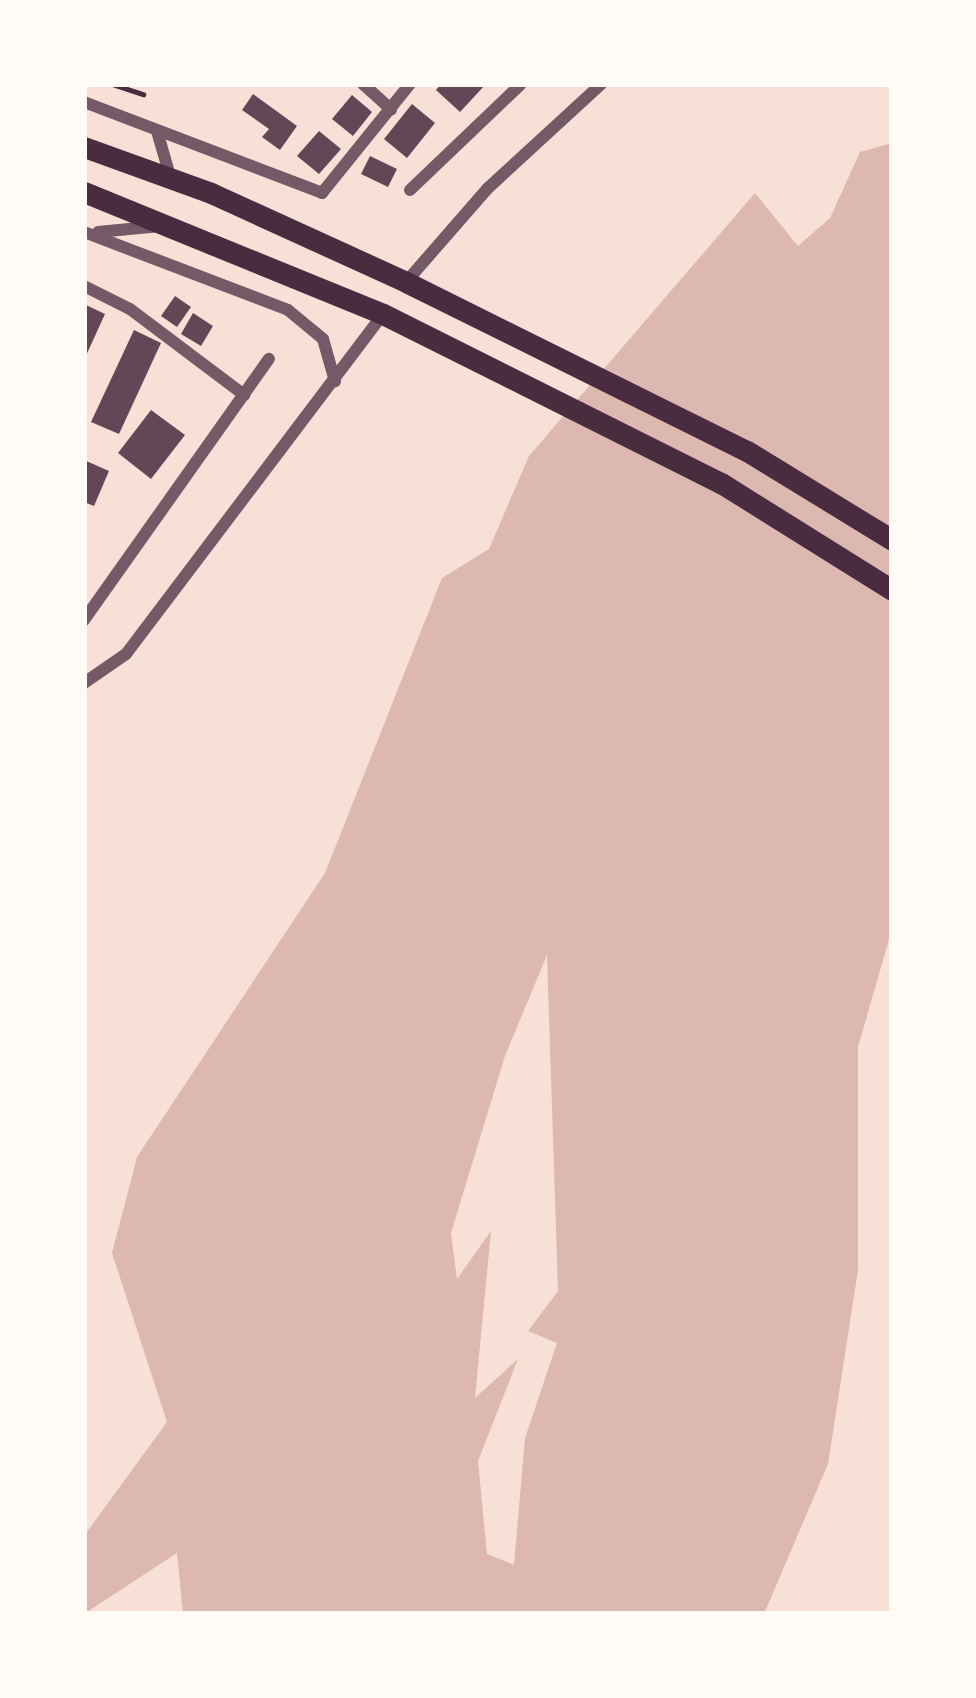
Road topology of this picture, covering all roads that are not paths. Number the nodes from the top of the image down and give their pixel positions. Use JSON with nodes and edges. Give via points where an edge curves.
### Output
{"nodes":[{"id":1,"x":363,"y":84,"type":"edge"},
{"id":2,"x":410,"y":84,"type":"edge"},
{"id":3,"x":521,"y":84,"type":"edge"},
{"id":4,"x":602,"y":84,"type":"edge"},
{"id":5,"x":84,"y":102,"type":"edge"},
{"id":6,"x":391,"y":109,"type":"junction"},
{"id":7,"x":157,"y":131,"type":"junction"},
{"id":8,"x":84,"y":147,"type":"edge"},
{"id":9,"x":170,"y":177,"type":"junction"},
{"id":10,"x":410,"y":190,"type":"dead end"},
{"id":11,"x":84,"y":192,"type":"edge"},
{"id":12,"x":168,"y":224,"type":"junction"},
{"id":13,"x":84,"y":231,"type":"edge"},
{"id":14,"x":406,"y":282,"type":"junction"},
{"id":15,"x":84,"y":286,"type":"edge"},
{"id":16,"x":383,"y":314,"type":"junction"},
{"id":17,"x":269,"y":359,"type":"dead end"},
{"id":18,"x":335,"y":381,"type":"junction"},
{"id":19,"x":244,"y":395,"type":"junction"},
{"id":20,"x":892,"y":541,"type":"edge"},
{"id":21,"x":892,"y":590,"type":"edge"},
{"id":22,"x":84,"y":620,"type":"edge"},
{"id":23,"x":84,"y":682,"type":"edge"}],
"edges":[{"from":1,"to":6,"type":"street"},
{"from":2,"to":6,"type":"street"},
{"from":3,"to":10,"type":"street"},
{"from":4,"to":14,"type":"street","via":[[487,189]]},
{"from":5,"to":7,"type":"street"},
{"from":6,"to":7,"type":"street","via":[[322,193]]},
{"from":7,"to":9,"type":"street"},
{"from":8,"to":9,"type":"highway"},
{"from":9,"to":14,"type":"highway"},
{"from":11,"to":12,"type":"highway"},
{"from":12,"to":13,"type":"street","via":[[127,234]]},
{"from":12,"to":16,"type":"highway"},
{"from":13,"to":18,"type":"street","via":[[288,310],[323,339]]},
{"from":14,"to":20,"type":"highway","via":[[747,452]]},
{"from":15,"to":19,"type":"street","via":[[130,309]]},
{"from":16,"to":18,"type":"street"},
{"from":16,"to":21,"type":"highway","via":[[721,483]]},
{"from":17,"to":19,"type":"street"},
{"from":18,"to":23,"type":"street","via":[[126,654]]},
{"from":19,"to":22,"type":"street"}]}
